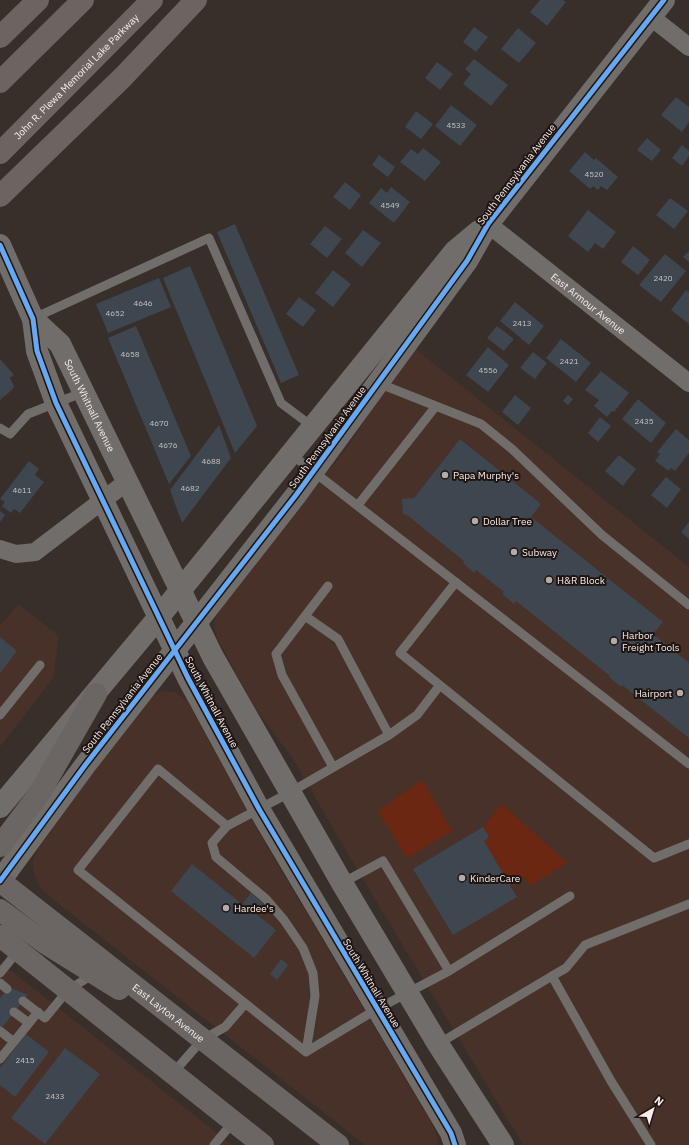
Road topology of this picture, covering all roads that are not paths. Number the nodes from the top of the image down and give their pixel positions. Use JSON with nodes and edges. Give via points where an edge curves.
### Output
{"nodes":[{"id":1,"x":38,"y":0,"type":"edge"},
{"id":2,"x":83,"y":0,"type":"edge"},
{"id":3,"x":152,"y":0,"type":"edge"},
{"id":4,"x":196,"y":0,"type":"edge"},
{"id":5,"x":657,"y":8,"type":"edge"},
{"id":6,"x":0,"y":37,"type":"edge"},
{"id":7,"x":689,"y":47,"type":"edge"},
{"id":8,"x":0,"y":82,"type":"edge"},
{"id":9,"x":0,"y":153,"type":"edge"},
{"id":10,"x":0,"y":196,"type":"edge"},
{"id":11,"x":488,"y":224,"type":"junction"},
{"id":12,"x":0,"y":245,"type":"edge"},
{"id":13,"x":33,"y":319,"type":"junction"},
{"id":14,"x":355,"y":375,"type":"junction"},
{"id":15,"x":378,"y":383,"type":"junction"},
{"id":16,"x":689,"y":383,"type":"edge"},
{"id":17,"x":84,"y":392,"type":"junction"},
{"id":18,"x":56,"y":402,"type":"junction"},
{"id":19,"x":436,"y":406,"type":"junction"},
{"id":20,"x":314,"y":427,"type":"junction"},
{"id":21,"x":0,"y":428,"type":"edge"},
{"id":22,"x":291,"y":454,"type":"junction"},
{"id":23,"x":313,"y":471,"type":"junction"},
{"id":24,"x":128,"y":481,"type":"junction"},
{"id":25,"x":102,"y":501,"type":"junction"},
{"id":26,"x":358,"y":505,"type":"junction"},
{"id":27,"x":0,"y":549,"type":"edge"},
{"id":28,"x":456,"y":582,"type":"junction"},
{"id":29,"x":328,"y":586,"type":"dead end"},
{"id":30,"x":181,"y":590,"type":"junction"},
{"id":31,"x":689,"y":605,"type":"edge"},
{"id":32,"x":306,"y":616,"type":"junction"},
{"id":33,"x":158,"y":618,"type":"junction"},
{"id":34,"x":196,"y":622,"type":"junction"},
{"id":35,"x":174,"y":651,"type":"junction"},
{"id":36,"x":40,"y":665,"type":"dead end"},
{"id":37,"x":440,"y":685,"type":"junction"},
{"id":38,"x":96,"y":694,"type":"junction"},
{"id":39,"x":0,"y":715,"type":"edge"},
{"id":40,"x":388,"y":735,"type":"junction"},
{"id":41,"x":689,"y":764,"type":"edge"},
{"id":42,"x":333,"y":767,"type":"junction"},
{"id":43,"x":289,"y":793,"type":"junction"},
{"id":44,"x":0,"y":807,"type":"edge"},
{"id":45,"x":259,"y":809,"type":"junction"},
{"id":46,"x":227,"y":826,"type":"junction"},
{"id":47,"x":689,"y":844,"type":"edge"},
{"id":48,"x":0,"y":846,"type":"edge"},
{"id":49,"x":0,"y":881,"type":"edge"},
{"id":50,"x":342,"y":883,"type":"junction"},
{"id":51,"x":570,"y":896,"type":"dead end"},
{"id":52,"x":689,"y":904,"type":"edge"},
{"id":53,"x":0,"y":910,"type":"edge"},
{"id":54,"x":0,"y":936,"type":"edge"},
{"id":55,"x":18,"y":951,"type":"junction"},
{"id":56,"x":449,"y":971,"type":"junction"},
{"id":57,"x":0,"y":973,"type":"edge"},
{"id":58,"x":94,"y":974,"type":"junction"},
{"id":59,"x":552,"y":976,"type":"junction"},
{"id":60,"x":68,"y":990,"type":"junction"},
{"id":61,"x":407,"y":993,"type":"junction"},
{"id":62,"x":23,"y":1001,"type":"dead end"},
{"id":63,"x":245,"y":1004,"type":"junction"},
{"id":64,"x":377,"y":1009,"type":"junction"},
{"id":65,"x":14,"y":1012,"type":"dead end"},
{"id":66,"x":38,"y":1012,"type":"junction"},
{"id":67,"x":28,"y":1023,"type":"junction"},
{"id":68,"x":185,"y":1026,"type":"junction"},
{"id":69,"x":0,"y":1031,"type":"edge"},
{"id":70,"x":202,"y":1040,"type":"junction"},
{"id":71,"x":14,"y":1042,"type":"junction"},
{"id":72,"x":438,"y":1044,"type":"junction"},
{"id":73,"x":306,"y":1052,"type":"junction"},
{"id":74,"x":0,"y":1059,"type":"edge"},
{"id":75,"x":173,"y":1073,"type":"junction"},
{"id":76,"x":234,"y":1121,"type":"junction"},
{"id":77,"x":214,"y":1145,"type":"edge"},
{"id":78,"x":263,"y":1145,"type":"edge"},
{"id":79,"x":338,"y":1145,"type":"edge"},
{"id":80,"x":455,"y":1145,"type":"edge"},
{"id":81,"x":503,"y":1145,"type":"edge"},
{"id":82,"x":651,"y":1145,"type":"edge"}],
"edges":[{"from":1,"to":6,"type":"main road"},
{"from":2,"to":8,"type":"main road"},
{"from":3,"to":9,"type":"main road","name":"John R. Plewa Memorial Lake Parkway"},
{"from":4,"to":10,"type":"main road","via":[[123,77]]},
{"from":5,"to":7,"type":"street"},
{"from":5,"to":11,"type":"street","name":"South Pennsylvania Avenue"},
{"from":11,"to":14,"type":"street","name":"South Pennsylvania Avenue","via":[[455,251]]},
{"from":11,"to":15,"type":"street","name":"South Pennsylvania Avenue","via":[[467,261]]},
{"from":11,"to":16,"type":"street","name":"East Armour Avenue"},
{"from":12,"to":13,"type":"street","name":"South Whitnall Avenue"},
{"from":13,"to":17,"type":"street","name":"South Whitnall Avenue","via":[[60,344]]},
{"from":13,"to":18,"type":"street","name":"South Whitnall Avenue","via":[[37,351]]},
{"from":13,"to":20,"type":"lane","via":[[209,238],[281,403]]},
{"from":14,"to":15,"type":"lane"},
{"from":14,"to":20,"type":"street","name":"South Pennsylvania Avenue"},
{"from":15,"to":19,"type":"lane"},
{"from":15,"to":23,"type":"street","name":"South Pennsylvania Avenue"},
{"from":17,"to":18,"type":"lane"},
{"from":17,"to":24,"type":"street","name":"South Whitnall Avenue"},
{"from":18,"to":21,"type":"lane","via":[[28,414],[10,434]]},
{"from":18,"to":25,"type":"street","name":"South Whitnall Avenue"},
{"from":19,"to":26,"type":"lane"},
{"from":19,"to":31,"type":"lane","via":[[481,424],[512,449],[602,535]]},
{"from":20,"to":22,"type":"street","name":"South Pennsylvania Avenue"},
{"from":22,"to":23,"type":"lane"},
{"from":22,"to":30,"type":"street","name":"South Pennsylvania Avenue"},
{"from":23,"to":26,"type":"lane"},
{"from":23,"to":34,"type":"street","name":"South Pennsylvania Avenue"},
{"from":24,"to":25,"type":"street"},
{"from":24,"to":30,"type":"street","name":"South Whitnall Avenue"},
{"from":25,"to":27,"type":"street","via":[[34,552],[16,554]]},
{"from":25,"to":33,"type":"street","name":"South Whitnall Avenue"},
{"from":26,"to":28,"type":"lane"},
{"from":28,"to":37,"type":"lane","via":[[400,653]]},
{"from":28,"to":41,"type":"lane"},
{"from":29,"to":32,"type":"lane"},
{"from":30,"to":33,"type":"street","name":"South Pennsylvania Avenue"},
{"from":30,"to":34,"type":"street","name":"South Whitnall Avenue"},
{"from":32,"to":40,"type":"lane","via":[[338,639]]},
{"from":32,"to":42,"type":"lane","via":[[276,654],[282,675]]},
{"from":33,"to":35,"type":"street","name":"South Whitnall Avenue"},
{"from":33,"to":38,"type":"street","name":"South Pennsylvania Avenue"},
{"from":34,"to":35,"type":"street","name":"South Pennsylvania Avenue"},
{"from":34,"to":43,"type":"street","name":"South Whitnall Avenue"},
{"from":35,"to":45,"type":"street","name":"South Whitnall Avenue"},
{"from":35,"to":49,"type":"street","name":"South Pennsylvania Avenue","via":[[86,764]]},
{"from":36,"to":39,"type":"lane"},
{"from":37,"to":40,"type":"lane","via":[[417,715]]},
{"from":37,"to":47,"type":"lane","via":[[654,858]]},
{"from":38,"to":44,"type":"street","name":"South Pennsylvania Avenue"},
{"from":38,"to":48,"type":"main road","via":[[39,794]]},
{"from":40,"to":42,"type":"lane"},
{"from":42,"to":43,"type":"lane"},
{"from":43,"to":45,"type":"lane"},
{"from":43,"to":50,"type":"street","name":"South Whitnall Avenue"},
{"from":45,"to":46,"type":"lane"},
{"from":45,"to":64,"type":"street","name":"South Whitnall Avenue"},
{"from":46,"to":63,"type":"lane","via":[[158,769],[78,870]]},
{"from":46,"to":73,"type":"lane","via":[[212,844],[216,857],[266,899],[284,920],[303,948],[313,973],[315,996]]},
{"from":49,"to":68,"type":"main road","name":"East Layton Avenue"},
{"from":50,"to":56,"type":"lane","via":[[383,861]]},
{"from":50,"to":61,"type":"street","name":"South Whitnall Avenue"},
{"from":51,"to":56,"type":"lane"},
{"from":52,"to":59,"type":"lane","via":[[585,945],[566,968]]},
{"from":53,"to":58,"type":"main road"},
{"from":54,"to":55,"type":"main road"},
{"from":55,"to":57,"type":"lane"},
{"from":55,"to":60,"type":"main road"},
{"from":56,"to":61,"type":"lane"},
{"from":58,"to":60,"type":"lane"},
{"from":58,"to":68,"type":"main road"},
{"from":59,"to":72,"type":"lane"},
{"from":59,"to":82,"type":"lane","via":[[611,1081]]},
{"from":60,"to":66,"type":"lane","via":[[45,1018]]},
{"from":60,"to":75,"type":"main road"},
{"from":61,"to":64,"type":"lane"},
{"from":61,"to":72,"type":"street","name":"South Whitnall Avenue"},
{"from":62,"to":66,"type":"lane"},
{"from":63,"to":70,"type":"lane","via":[[225,1027]]},
{"from":63,"to":73,"type":"lane"},
{"from":64,"to":73,"type":"lane"},
{"from":64,"to":80,"type":"street","name":"South Whitnall Avenue","via":[[451,1133]]},
{"from":65,"to":67,"type":"lane"},
{"from":66,"to":67,"type":"lane"},
{"from":67,"to":71,"type":"lane"},
{"from":68,"to":70,"type":"main road","name":"East Layton Avenue"},
{"from":69,"to":71,"type":"lane"},
{"from":70,"to":75,"type":"lane"},
{"from":70,"to":79,"type":"main road","name":"East Layton Avenue"},
{"from":71,"to":74,"type":"lane"},
{"from":72,"to":81,"type":"street","name":"South Whitnall Avenue"},
{"from":75,"to":76,"type":"main road"},
{"from":76,"to":77,"type":"lane"},
{"from":76,"to":78,"type":"main road"}]}
